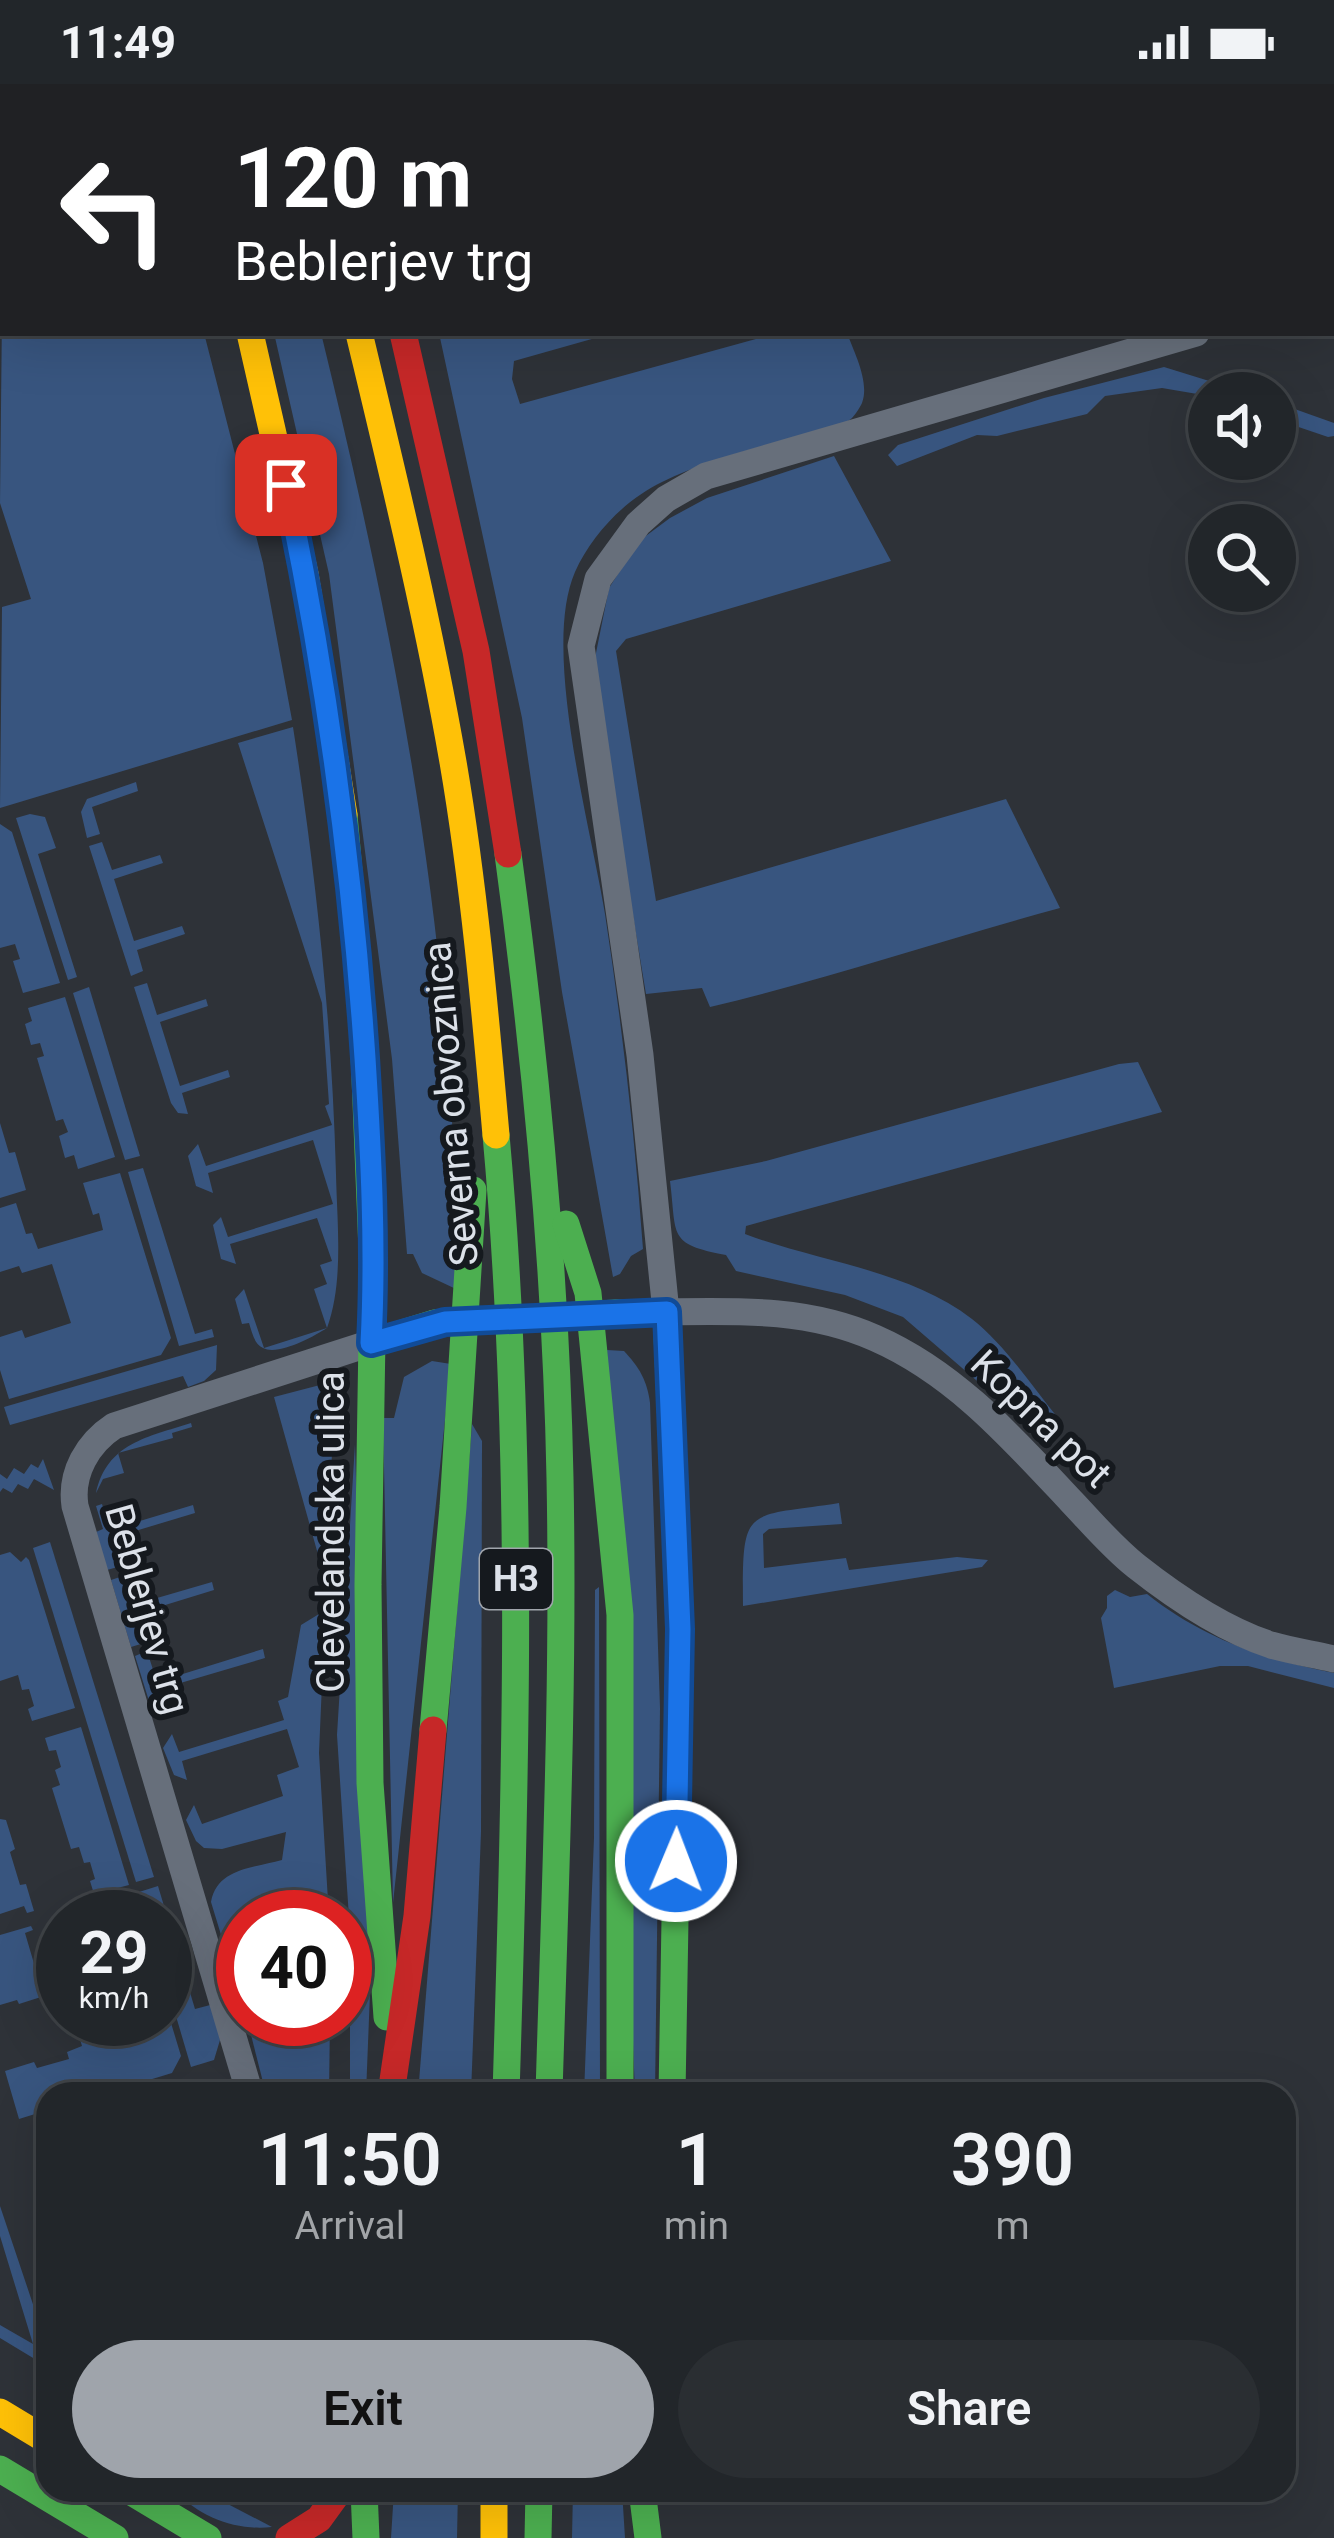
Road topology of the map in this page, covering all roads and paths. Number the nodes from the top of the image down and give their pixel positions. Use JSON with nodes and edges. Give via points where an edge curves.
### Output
{"nodes":[{"id":1,"x":251,"y":336,"type":"edge"},
{"id":2,"x":360,"y":336,"type":"edge"},
{"id":3,"x":404,"y":336,"type":"edge"},
{"id":4,"x":1186,"y":336,"type":"edge"},
{"id":5,"x":488,"y":1064,"type":"junction"},
{"id":6,"x":539,"y":1142,"type":"junction"},
{"id":7,"x":667,"y":1312,"type":"junction"},
{"id":8,"x":371,"y":1343,"type":"junction"},
{"id":9,"x":1334,"y":1659,"type":"edge"},
{"id":10,"x":246,"y":2082,"type":"edge"},
{"id":11,"x":390,"y":2082,"type":"edge"},
{"id":12,"x":392,"y":2082,"type":"edge"},
{"id":13,"x":506,"y":2082,"type":"edge"},
{"id":14,"x":549,"y":2082,"type":"edge"},
{"id":15,"x":620,"y":2082,"type":"edge"},
{"id":16,"x":672,"y":2082,"type":"edge"},
{"id":17,"x":0,"y":2413,"type":"edge"},
{"id":18,"x":36,"y":2434,"type":"edge"},
{"id":19,"x":0,"y":2469,"type":"edge"},
{"id":20,"x":36,"y":2491,"type":"edge"},
{"id":21,"x":55,"y":2502,"type":"edge"},
{"id":22,"x":148,"y":2502,"type":"edge"},
{"id":23,"x":331,"y":2502,"type":"edge"},
{"id":24,"x":364,"y":2502,"type":"edge"},
{"id":25,"x":494,"y":2502,"type":"edge"},
{"id":26,"x":539,"y":2502,"type":"edge"},
{"id":27,"x":644,"y":2502,"type":"edge"},
{"id":28,"x":656,"y":2502,"type":"edge"},
{"id":29,"x":182,"y":2522,"type":"junction"},
{"id":30,"x":115,"y":2538,"type":"edge"},
{"id":31,"x":208,"y":2538,"type":"edge"},
{"id":32,"x":229,"y":2538,"type":"edge"},
{"id":33,"x":289,"y":2538,"type":"edge"},
{"id":34,"x":366,"y":2538,"type":"edge"},
{"id":35,"x":494,"y":2538,"type":"edge"},
{"id":36,"x":538,"y":2538,"type":"edge"},
{"id":37,"x":651,"y":2538,"type":"edge"}],
"edges":[{"from":1,"to":8,"type":"main road","name":"Clevelandska ulica","via":[[305,574],[344,812],[370,1142]]},
{"from":2,"to":5,"type":"main road","name":"Severna obvoznica","number":"H3","via":[[427,623],[463,827]]},
{"from":3,"to":6,"type":"main road","name":"Severna obvoznica","number":"H3","via":[[495,756]]},
{"from":4,"to":7,"type":"street","via":[[706,476],[638,524],[598,579],[581,646],[640,1055]]},
{"from":5,"to":12,"type":"main road","via":[[417,1916]]},
{"from":5,"to":13,"type":"main road","name":"Severna obvoznica","number":"H3","via":[[516,1478]]},
{"from":6,"to":14,"type":"main road","name":"Severna obvoznica","number":"H3","via":[[559,1482]]},
{"from":6,"to":15,"type":"main road","via":[[588,1293],[620,1615]]},
{"from":7,"to":8,"type":"main road","name":"Beblerjev trg","bridge":true,"via":[[435,1323]]},
{"from":7,"to":9,"type":"street","name":"Kopna pot","via":[[804,1316],[905,1352],[1007,1432],[1135,1565],[1269,1644]]},
{"from":7,"to":16,"type":"main road","via":[[680,1629]]},
{"from":8,"to":10,"type":"street","name":"Beblerjev trg","via":[[114,1426],[94,1442],[75,1479],[74,1506]]},
{"from":8,"to":11,"type":"main road","name":"Clevelandska ulica","via":[[370,1783]]},
{"from":17,"to":18,"type":"main road"},
{"from":19,"to":20,"type":"main road"},
{"from":21,"to":30,"type":"main road"},
{"from":22,"to":29,"type":"main road"},
{"from":23,"to":33,"type":"main road"},
{"from":24,"to":34,"type":"main road"},
{"from":25,"to":35,"type":"main road"},
{"from":26,"to":36,"type":"main road"},
{"from":27,"to":37,"type":"main road"},
{"from":28,"to":37,"type":"main road"},
{"from":29,"to":31,"type":"main road"},
{"from":29,"to":32,"type":"main road"}]}
